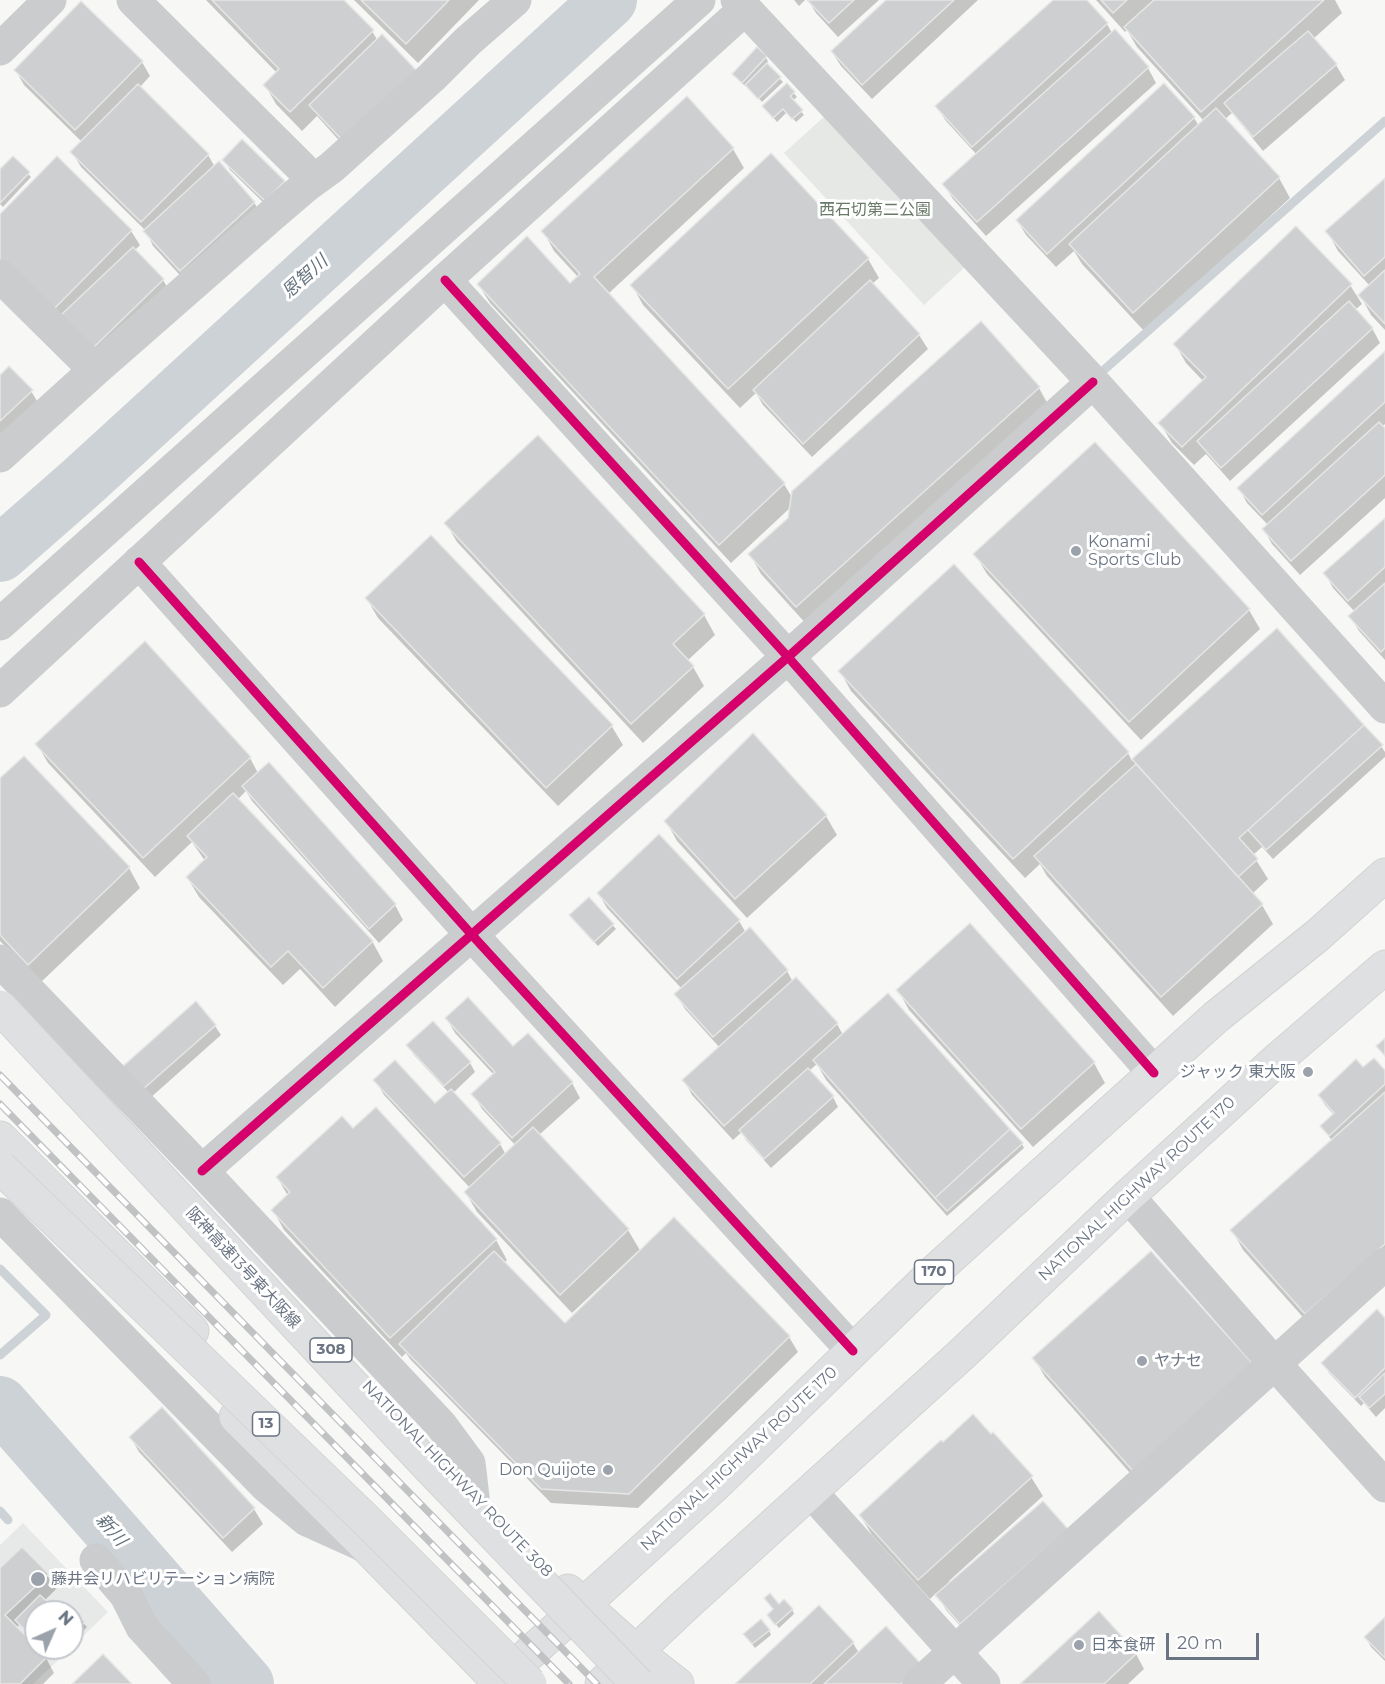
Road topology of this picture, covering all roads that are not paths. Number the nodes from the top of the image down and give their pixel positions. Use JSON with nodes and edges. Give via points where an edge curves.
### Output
{"nodes":[{"id":1,"x":50,"y":0,"type":"edge"},
{"id":2,"x":133,"y":0,"type":"edge"},
{"id":3,"x":515,"y":0,"type":"edge"},
{"id":4,"x":699,"y":0,"type":"edge"},
{"id":5,"x":741,"y":4,"type":"edge"},
{"id":6,"x":0,"y":49,"type":"edge"},
{"id":7,"x":302,"y":168,"type":"dead end"},
{"id":8,"x":0,"y":276,"type":"edge"},
{"id":9,"x":445,"y":280,"type":"junction"},
{"id":10,"x":94,"y":370,"type":"junction"},
{"id":11,"x":1093,"y":382,"type":"junction"},
{"id":12,"x":0,"y":456,"type":"edge"},
{"id":13,"x":139,"y":562,"type":"junction"},
{"id":14,"x":0,"y":624,"type":"edge"},
{"id":15,"x":788,"y":657,"type":"junction"},
{"id":16,"x":0,"y":691,"type":"edge"},
{"id":17,"x":1385,"y":707,"type":"edge"},
{"id":18,"x":1385,"y":875,"type":"edge"},
{"id":19,"x":472,"y":935,"type":"junction"},
{"id":20,"x":0,"y":961,"type":"edge"},
{"id":21,"x":1385,"y":968,"type":"edge"},
{"id":22,"x":0,"y":1002,"type":"edge"},
{"id":23,"x":0,"y":1007,"type":"edge"},
{"id":24,"x":1154,"y":1073,"type":"junction"},
{"id":25,"x":0,"y":1138,"type":"edge"},
{"id":26,"x":0,"y":1167,"type":"edge"},
{"id":27,"x":202,"y":1171,"type":"junction"},
{"id":28,"x":0,"y":1182,"type":"edge"},
{"id":29,"x":1128,"y":1196,"type":"junction"},
{"id":30,"x":0,"y":1214,"type":"edge"},
{"id":31,"x":1385,"y":1264,"type":"edge"},
{"id":32,"x":853,"y":1351,"type":"junction"},
{"id":33,"x":1274,"y":1363,"type":"junction"},
{"id":34,"x":1385,"y":1486,"type":"edge"},
{"id":35,"x":811,"y":1492,"type":"junction"},
{"id":36,"x":473,"y":1497,"type":"junction"},
{"id":37,"x":367,"y":1547,"type":"junction"},
{"id":38,"x":96,"y":1560,"type":"dead end"},
{"id":39,"x":583,"y":1605,"type":"junction"},
{"id":40,"x":954,"y":1651,"type":"junction"},
{"id":41,"x":616,"y":1664,"type":"edge"},
{"id":42,"x":506,"y":1683,"type":"edge"},
{"id":43,"x":194,"y":1684,"type":"edge"},
{"id":44,"x":638,"y":1684,"type":"edge"},
{"id":45,"x":676,"y":1684,"type":"edge"},
{"id":46,"x":919,"y":1684,"type":"edge"},
{"id":47,"x":984,"y":1684,"type":"edge"}],
"edges":[{"from":1,"to":6,"type":"street"},
{"from":2,"to":7,"type":"street"},
{"from":3,"to":10,"type":"street","via":[[332,168],[306,186]]},
{"from":4,"to":14,"type":"street"},
{"from":5,"to":9,"type":"street"},
{"from":5,"to":11,"type":"street"},
{"from":8,"to":10,"type":"street"},
{"from":9,"to":13,"type":"street"},
{"from":9,"to":15,"type":"street"},
{"from":10,"to":12,"type":"street"},
{"from":11,"to":15,"type":"street"},
{"from":11,"to":17,"type":"street"},
{"from":13,"to":16,"type":"street"},
{"from":13,"to":19,"type":"street"},
{"from":15,"to":19,"type":"street"},
{"from":15,"to":24,"type":"street"},
{"from":18,"to":24,"type":"highway","name":"NATIONAL HIGHWAY ROUTE 170","number":"170"},
{"from":19,"to":27,"type":"street"},
{"from":19,"to":32,"type":"street"},
{"from":20,"to":27,"type":"street"},
{"from":21,"to":29,"type":"highway","name":"NATIONAL HIGHWAY ROUTE 170"},
{"from":22,"to":36,"type":"highway","name":"NATIONAL HIGHWAY ROUTE 308","number":"308"},
{"from":23,"to":41,"type":"highway","name":"阪神高速13号東大阪線","bridge":true},
{"from":24,"to":32,"type":"highway","name":"NATIONAL HIGHWAY ROUTE 170","number":"170","via":[[934,1272]]},
{"from":25,"to":42,"type":"highway","via":[[482,1621]]},
{"from":26,"to":42,"type":"highway","number":"13","bridge":true,"via":[[356,1511]]},
{"from":27,"to":36,"type":"street","via":[[441,1425],[469,1463]]},
{"from":28,"to":37,"type":"highway"},
{"from":29,"to":33,"type":"street"},
{"from":29,"to":35,"type":"highway","name":"NATIONAL HIGHWAY ROUTE 170"},
{"from":30,"to":37,"type":"street","via":[[266,1486],[307,1520]]},
{"from":31,"to":33,"type":"street"},
{"from":32,"to":39,"type":"highway","name":"NATIONAL HIGHWAY ROUTE 170","number":"170"},
{"from":33,"to":34,"type":"street"},
{"from":33,"to":40,"type":"street"},
{"from":35,"to":40,"type":"street"},
{"from":35,"to":41,"type":"highway","name":"NATIONAL HIGHWAY ROUTE 170"},
{"from":36,"to":39,"type":"highway","name":"NATIONAL HIGHWAY ROUTE 308","number":"308"},
{"from":37,"to":42,"type":"highway"},
{"from":38,"to":43,"type":"street","via":[[126,1595],[142,1627]]},
{"from":39,"to":41,"type":"highway","name":"NATIONAL HIGHWAY ROUTE 308","number":"308"},
{"from":39,"to":42,"type":"highway","name":"NATIONAL HIGHWAY ROUTE 170","number":"170"},
{"from":40,"to":46,"type":"street"},
{"from":40,"to":47,"type":"street"},
{"from":41,"to":44,"type":"highway","bridge":true},
{"from":41,"to":45,"type":"highway","name":"NATIONAL HIGHWAY ROUTE 308","number":"308"}]}
